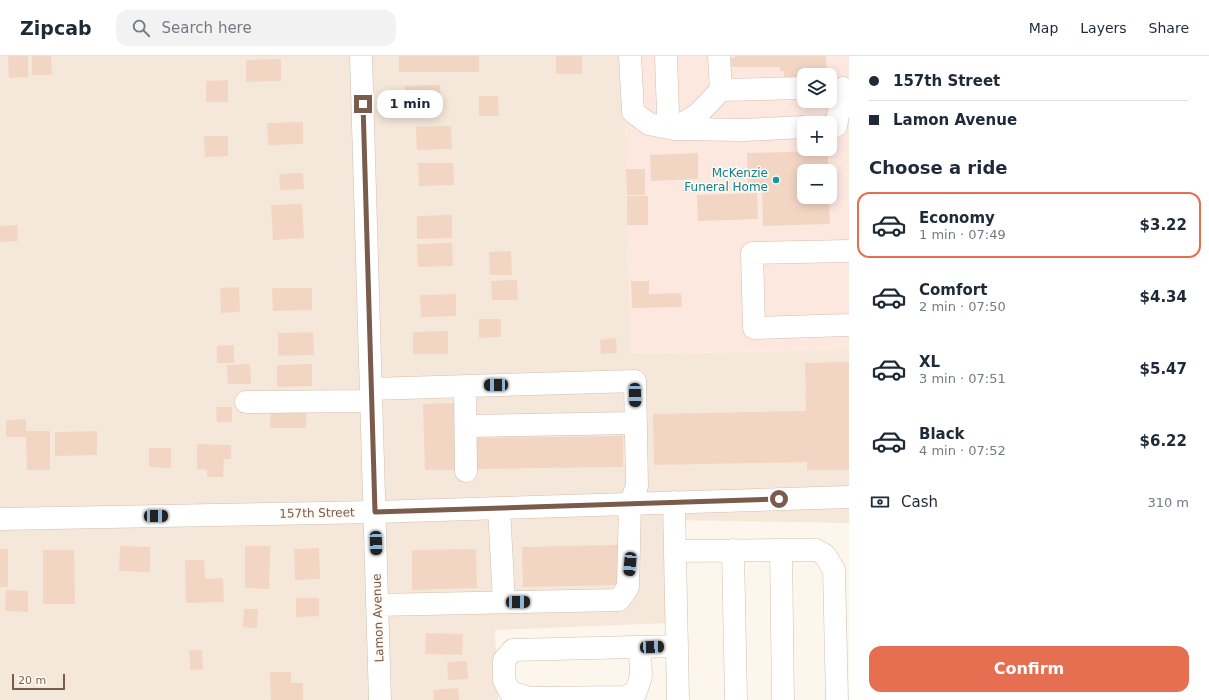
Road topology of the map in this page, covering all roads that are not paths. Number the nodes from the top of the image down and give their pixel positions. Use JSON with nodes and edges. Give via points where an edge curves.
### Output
{"nodes":[{"id":1,"x":361,"y":56,"type":"edge"},
{"id":2,"x":630,"y":56,"type":"edge"},
{"id":3,"x":666,"y":56,"type":"edge"},
{"id":4,"x":719,"y":56,"type":"edge"},
{"id":5,"x":797,"y":88,"type":"edge"},
{"id":6,"x":841,"y":88,"type":"edge"},
{"id":7,"x":721,"y":90,"type":"junction"},
{"id":8,"x":837,"y":118,"type":"edge"},
{"id":9,"x":797,"y":127,"type":"edge"},
{"id":10,"x":674,"y":129,"type":"junction"},
{"id":11,"x":849,"y":251,"type":"edge"},
{"id":12,"x":849,"y":325,"type":"edge"},
{"id":13,"x":465,"y":386,"type":"junction"},
{"id":14,"x":371,"y":395,"type":"junction"},
{"id":15,"x":246,"y":402,"type":"dead end"},
{"id":16,"x":636,"y":423,"type":"junction"},
{"id":17,"x":466,"y":426,"type":"junction"},
{"id":18,"x":466,"y":471,"type":"dead end"},
{"id":19,"x":849,"y":497,"type":"edge"},
{"id":20,"x":674,"y":502,"type":"junction"},
{"id":21,"x":630,"y":504,"type":"junction"},
{"id":22,"x":499,"y":508,"type":"junction"},
{"id":23,"x":375,"y":512,"type":"junction"},
{"id":24,"x":0,"y":519,"type":"edge"},
{"id":25,"x":733,"y":550,"type":"junction"},
{"id":26,"x":781,"y":550,"type":"junction"},
{"id":27,"x":675,"y":551,"type":"junction"},
{"id":28,"x":504,"y":602,"type":"junction"},
{"id":29,"x":377,"y":605,"type":"junction"},
{"id":30,"x":677,"y":646,"type":"junction"},
{"id":31,"x":640,"y":648,"type":"junction"},
{"id":32,"x":380,"y":700,"type":"edge"},
{"id":33,"x":678,"y":700,"type":"edge"},
{"id":34,"x":736,"y":700,"type":"edge"},
{"id":35,"x":784,"y":700,"type":"edge"},
{"id":36,"x":837,"y":700,"type":"edge"}],
"edges":[{"from":1,"to":14,"type":"street","name":"Lamon Avenue"},
{"from":2,"to":10,"type":"street","via":[[633,112],[649,124]]},
{"from":3,"to":10,"type":"street","via":[[668,114]]},
{"from":4,"to":7,"type":"street"},
{"from":5,"to":7,"type":"street"},
{"from":6,"to":8,"type":"street"},
{"from":7,"to":10,"type":"street","via":[[698,114]]},
{"from":9,"to":10,"type":"street"},
{"from":11,"to":12,"type":"street","via":[[752,254],[754,328]]},
{"from":13,"to":14,"type":"street"},
{"from":13,"to":16,"type":"street","via":[[635,382]]},
{"from":13,"to":17,"type":"street"},
{"from":14,"to":15,"type":"street"},
{"from":14,"to":23,"type":"street","name":"Lamon Avenue"},
{"from":16,"to":17,"type":"street"},
{"from":16,"to":21,"type":"street","via":[[637,486]]},
{"from":17,"to":18,"type":"street"},
{"from":19,"to":20,"type":"street","name":"157th Street"},
{"from":20,"to":21,"type":"street","name":"157th Street"},
{"from":20,"to":27,"type":"street"},
{"from":21,"to":22,"type":"street","name":"157th Street"},
{"from":21,"to":28,"type":"street","via":[[628,587],[618,600]]},
{"from":22,"to":23,"type":"street","name":"157th Street"},
{"from":22,"to":28,"type":"street"},
{"from":23,"to":24,"type":"street","name":"157th Street"},
{"from":23,"to":29,"type":"street","name":"Lamon Avenue"},
{"from":25,"to":26,"type":"street"},
{"from":25,"to":27,"type":"street"},
{"from":25,"to":34,"type":"street"},
{"from":26,"to":35,"type":"street"},
{"from":26,"to":36,"type":"street","via":[[816,550],[825,555],[834,570]]},
{"from":27,"to":30,"type":"street"},
{"from":28,"to":29,"type":"street"},
{"from":29,"to":32,"type":"street","name":"Lamon Avenue"},
{"from":30,"to":31,"type":"street"},
{"from":30,"to":33,"type":"street"},
{"from":31,"to":31,"type":"street","via":[[513,650],[504,660],[504,680],[510,692],[530,698],[625,697],[636,692],[641,676]]}]}
